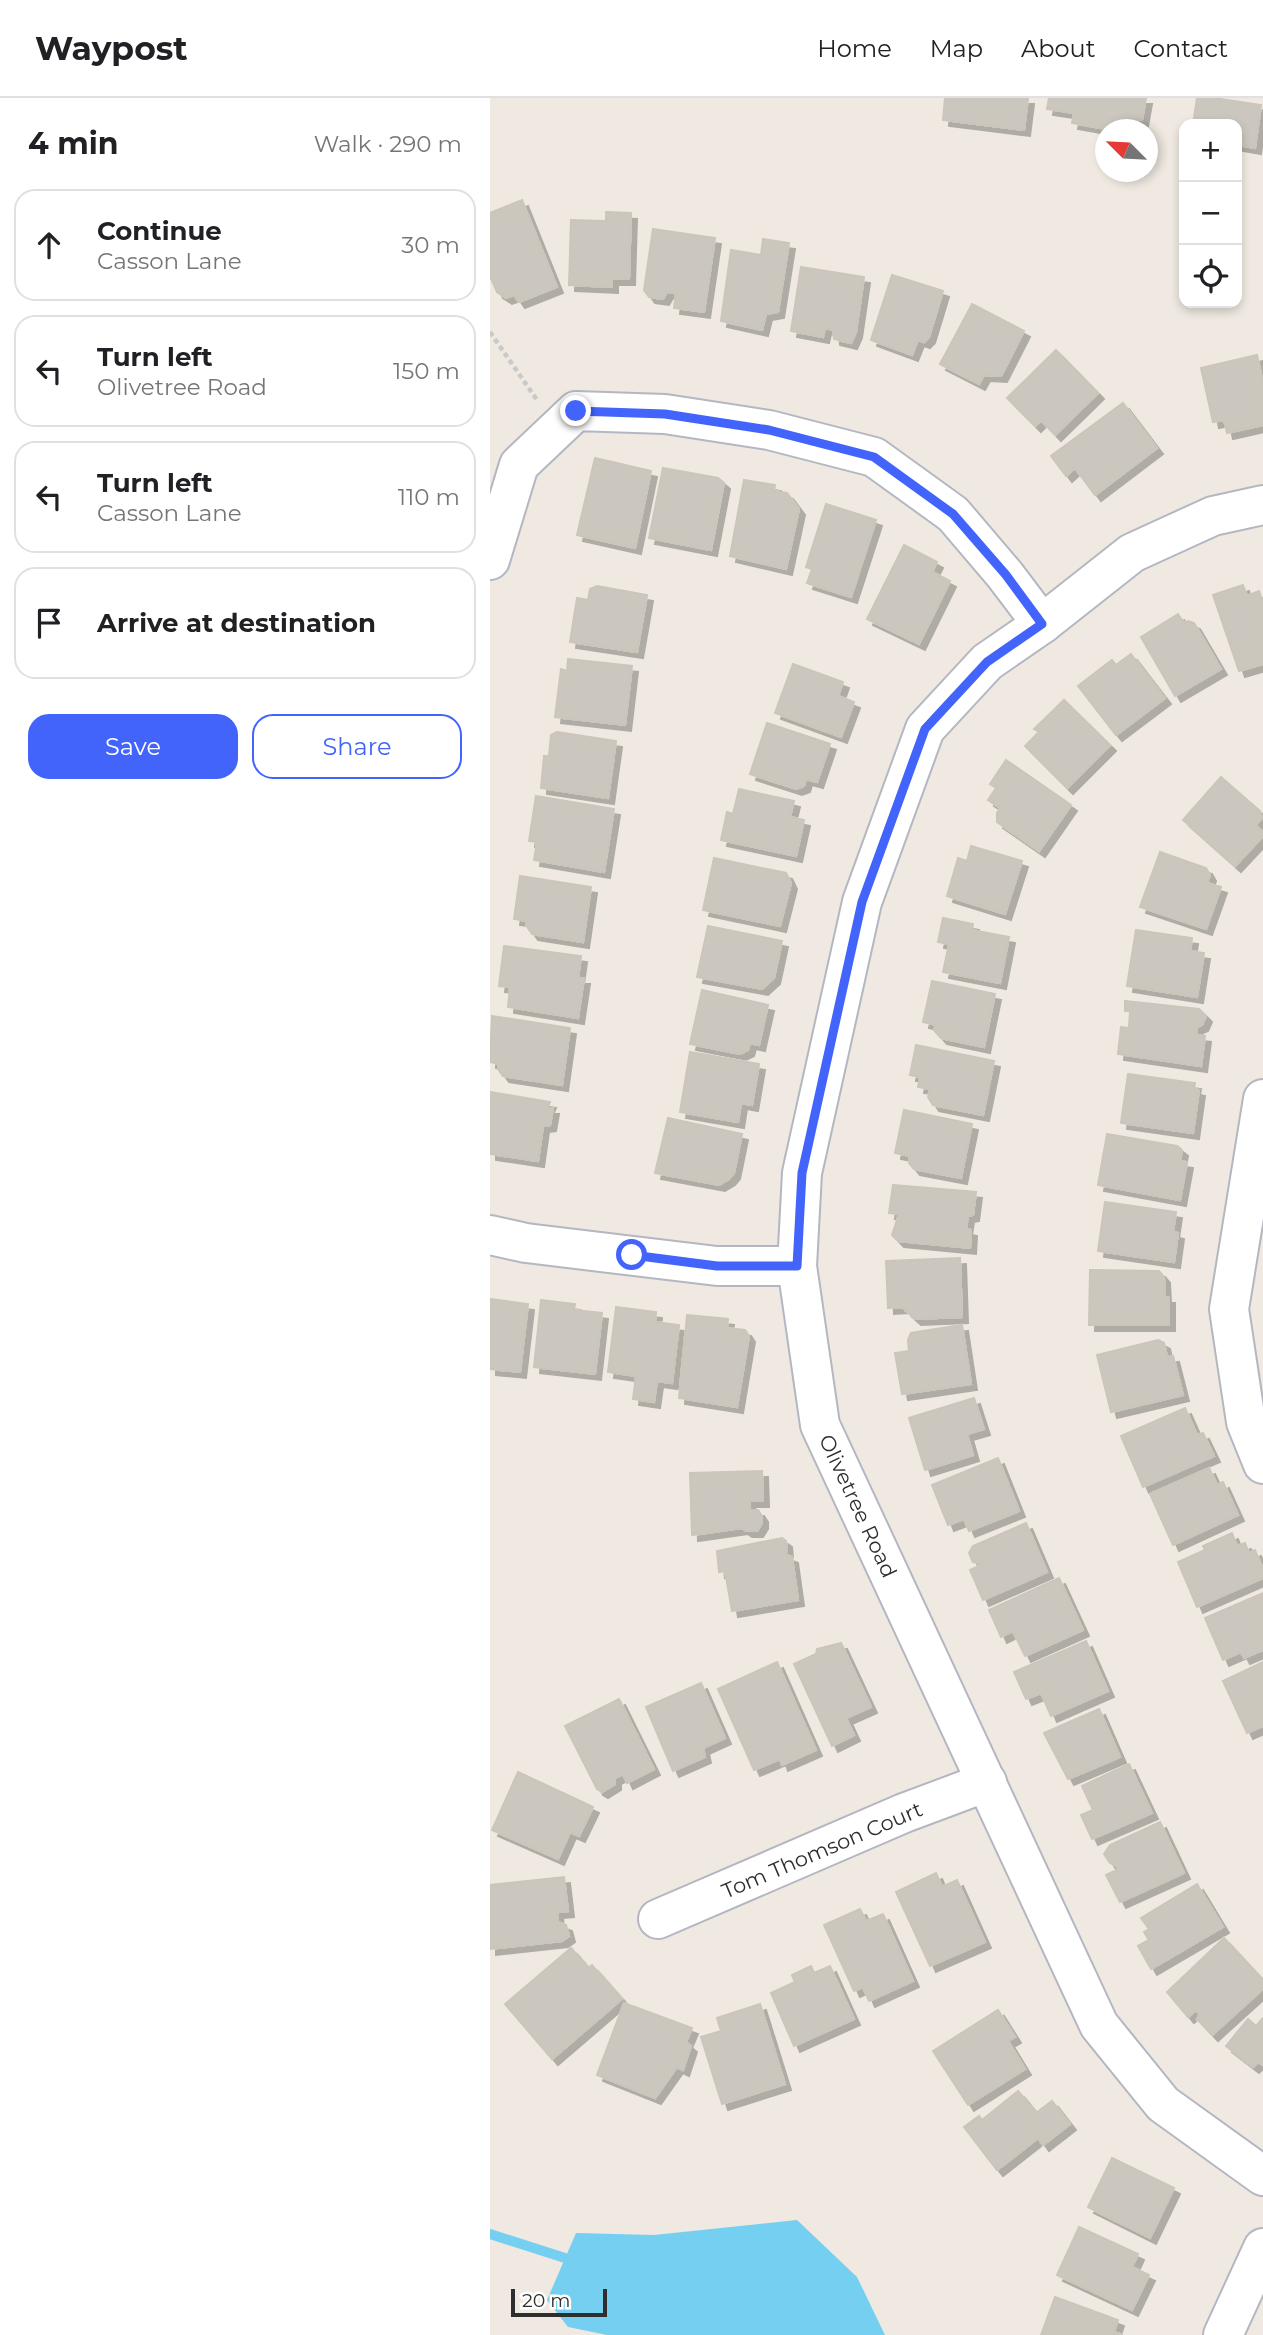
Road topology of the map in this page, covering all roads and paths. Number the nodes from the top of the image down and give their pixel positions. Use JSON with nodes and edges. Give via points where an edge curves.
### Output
{"nodes":[{"id":1,"x":490,"y":332,"type":"edge"},
{"id":2,"x":556,"y":430,"type":"junction"},
{"id":3,"x":1263,"y":505,"type":"edge"},
{"id":4,"x":490,"y":560,"type":"edge"},
{"id":5,"x":1042,"y":624,"type":"junction"},
{"id":6,"x":1263,"y":1099,"type":"edge"},
{"id":7,"x":490,"y":1235,"type":"edge"},
{"id":8,"x":797,"y":1266,"type":"junction"},
{"id":9,"x":1263,"y":1464,"type":"edge"},
{"id":10,"x":987,"y":1782,"type":"junction"},
{"id":11,"x":658,"y":1920,"type":"dead end"},
{"id":12,"x":1263,"y":2176,"type":"edge"},
{"id":13,"x":1263,"y":2248,"type":"edge"},
{"id":14,"x":1223,"y":2335,"type":"edge"}],
"edges":[{"from":1,"to":2,"type":"path"},
{"from":2,"to":4,"type":"street","via":[[519,465]]},
{"from":2,"to":5,"type":"street","via":[[576,411],[665,414],[769,430],[874,457],[953,514]]},
{"from":3,"to":5,"type":"street","name":"Olivetree Road","via":[[1213,516],[1132,553]]},
{"from":5,"to":8,"type":"street","name":"Olivetree Road","via":[[987,662],[925,729],[862,902],[802,1173]]},
{"from":6,"to":9,"type":"street","via":[[1229,1308],[1246,1422]]},
{"from":7,"to":8,"type":"street","via":[[717,1266]]},
{"from":8,"to":10,"type":"street","name":"Olivetree Road","via":[[820,1425]]},
{"from":10,"to":11,"type":"street","name":"Tom Thomson Court","via":[[904,1813]]},
{"from":10,"to":12,"type":"street","name":"Olivetree Road","via":[[1099,2025],[1163,2104]]},
{"from":13,"to":14,"type":"street"}]}
